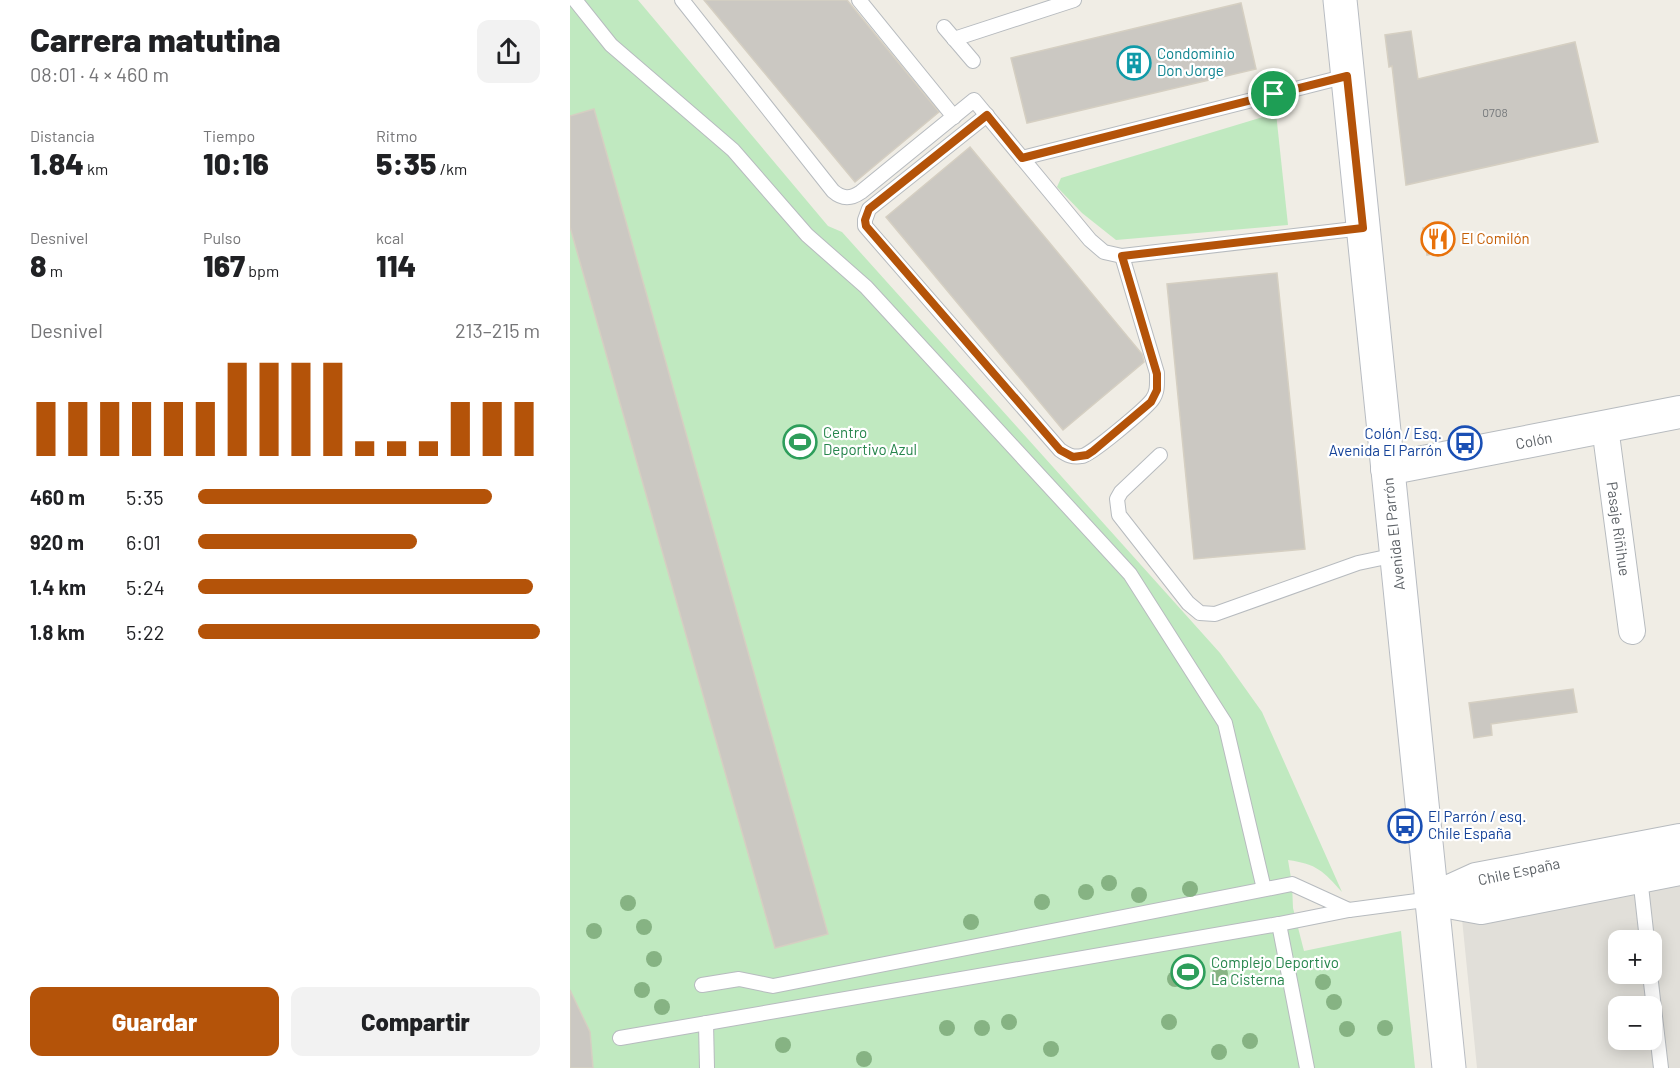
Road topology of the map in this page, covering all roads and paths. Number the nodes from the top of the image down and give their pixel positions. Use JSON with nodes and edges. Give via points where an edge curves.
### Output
{"nodes":[{"id":1,"x":575,"y":0,"type":"edge"},
{"id":2,"x":682,"y":0,"type":"edge"},
{"id":3,"x":859,"y":0,"type":"edge"},
{"id":4,"x":1074,"y":0,"type":"edge"},
{"id":5,"x":1340,"y":0,"type":"edge"},
{"id":6,"x":944,"y":27,"type":"dead end"},
{"id":7,"x":954,"y":39,"type":"junction"},
{"id":8,"x":972,"y":61,"type":"dead end"},
{"id":9,"x":1347,"y":76,"type":"junction"},
{"id":10,"x":987,"y":115,"type":"junction"},
{"id":11,"x":954,"y":117,"type":"junction"},
{"id":12,"x":1022,"y":158,"type":"junction"},
{"id":13,"x":1363,"y":228,"type":"junction"},
{"id":14,"x":1122,"y":256,"type":"junction"},
{"id":15,"x":1680,"y":412,"type":"edge"},
{"id":16,"x":1605,"y":427,"type":"junction"},
{"id":17,"x":1160,"y":455,"type":"dead end"},
{"id":18,"x":1388,"y":469,"type":"junction"},
{"id":19,"x":1396,"y":555,"type":"junction"},
{"id":20,"x":1632,"y":631,"type":"dead end"},
{"id":21,"x":1680,"y":840,"type":"edge"},
{"id":22,"x":1680,"y":869,"type":"edge"},
{"id":23,"x":1640,"y":877,"type":"junction"},
{"id":24,"x":1264,"y":889,"type":"junction"},
{"id":25,"x":1432,"y":899,"type":"junction"},
{"id":26,"x":1349,"y":910,"type":"junction"},
{"id":27,"x":1279,"y":924,"type":"junction"},
{"id":28,"x":1646,"y":930,"type":"edge"},
{"id":29,"x":1651,"y":984,"type":"edge"},
{"id":30,"x":702,"y":985,"type":"dead end"},
{"id":31,"x":706,"y":1023,"type":"junction"},
{"id":32,"x":620,"y":1038,"type":"dead end"},
{"id":33,"x":707,"y":1068,"type":"edge"},
{"id":34,"x":1307,"y":1068,"type":"edge"},
{"id":35,"x":1449,"y":1068,"type":"edge"},
{"id":36,"x":1661,"y":1068,"type":"edge"}],
"edges":[{"from":1,"to":24,"type":"lane","via":[[611,45],[733,150],[807,235],[866,286],[1130,574],[1225,723]]},
{"from":2,"to":11,"type":"lane","via":[[838,195],[856,196]]},
{"from":3,"to":11,"type":"lane"},
{"from":4,"to":7,"type":"lane"},
{"from":5,"to":9,"type":"main road","name":"Avenida El Parrón"},
{"from":6,"to":7,"type":"lane"},
{"from":7,"to":8,"type":"lane"},
{"from":9,"to":12,"type":"lane"},
{"from":9,"to":13,"type":"main road","name":"Avenida El Parrón"},
{"from":10,"to":11,"type":"lane","via":[[974,100]]},
{"from":10,"to":12,"type":"lane"},
{"from":10,"to":14,"type":"lane","via":[[869,209],[866,226],[1060,450],[1073,457],[1093,451],[1151,402],[1157,390],[1157,374]]},
{"from":12,"to":14,"type":"lane","via":[[1090,240],[1104,252]]},
{"from":13,"to":14,"type":"lane"},
{"from":13,"to":18,"type":"main road","name":"Avenida El Parrón"},
{"from":15,"to":16,"type":"street","name":"Colón"},
{"from":16,"to":18,"type":"street","name":"Colón"},
{"from":16,"to":20,"type":"street","name":"Pasaje Riñihue"},
{"from":17,"to":19,"type":"lane","via":[[1121,492],[1119,515],[1200,613],[1215,614],[1358,562]]},
{"from":18,"to":19,"type":"main road","name":"Avenida El Parrón"},
{"from":19,"to":25,"type":"main road","name":"Avenida El Parrón"},
{"from":21,"to":25,"type":"street","name":"Chile España","via":[[1476,879]]},
{"from":22,"to":23,"type":"street","name":"Chile España"},
{"from":23,"to":25,"type":"street","name":"Chile España","via":[[1481,908]]},
{"from":23,"to":28,"type":"lane"},
{"from":24,"to":26,"type":"lane","via":[[1292,884]]},
{"from":24,"to":30,"type":"lane","via":[[773,986],[739,979]]},
{"from":25,"to":26,"type":"lane"},
{"from":25,"to":35,"type":"main road","name":"Avenida El Parrón"},
{"from":26,"to":27,"type":"lane"},
{"from":27,"to":31,"type":"lane"},
{"from":27,"to":34,"type":"lane"},
{"from":29,"to":36,"type":"lane"},
{"from":31,"to":32,"type":"lane"},
{"from":31,"to":33,"type":"lane"}]}
